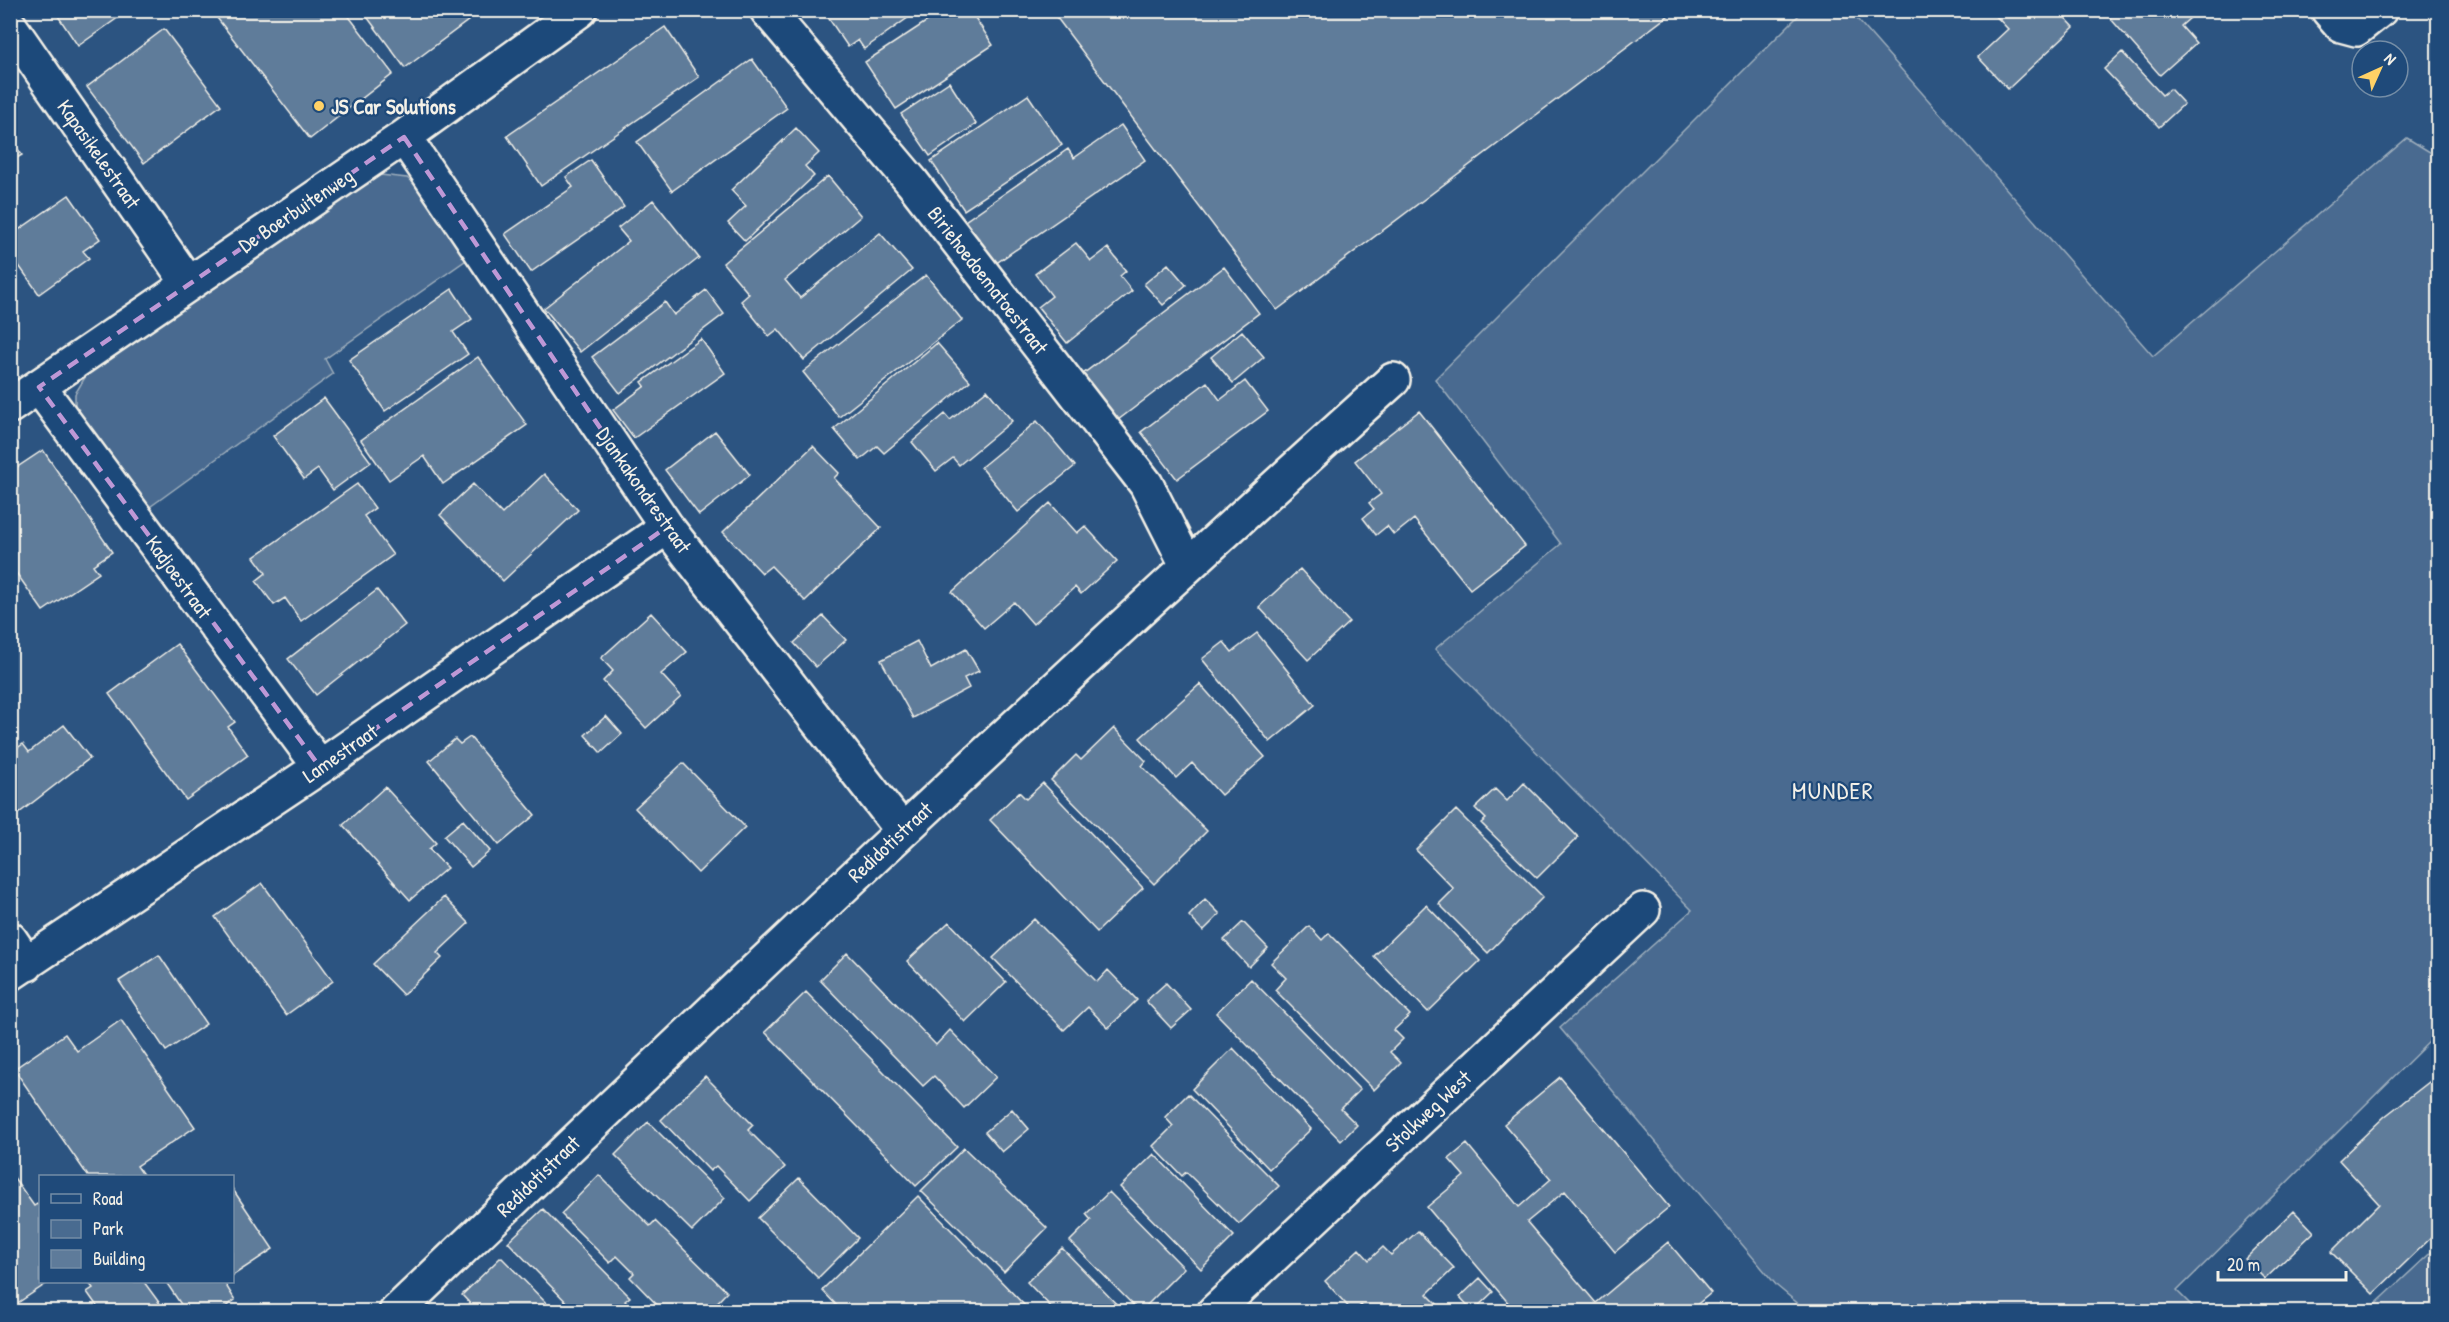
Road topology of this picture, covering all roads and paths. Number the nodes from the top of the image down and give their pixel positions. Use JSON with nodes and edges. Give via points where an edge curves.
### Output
{"nodes":[{"id":1,"x":767,"y":10,"type":"edge"},
{"id":2,"x":2328,"y":10,"type":"edge"},
{"id":3,"x":2380,"y":10,"type":"edge"},
{"id":4,"x":571,"y":13,"type":"edge"},
{"id":5,"x":10,"y":26,"type":"edge"},
{"id":6,"x":404,"y":137,"type":"junction"},
{"id":7,"x":188,"y":283,"type":"junction"},
{"id":8,"x":1393,"y":380,"type":"dead end"},
{"id":9,"x":39,"y":387,"type":"junction"},
{"id":10,"x":10,"y":406,"type":"edge"},
{"id":11,"x":667,"y":527,"type":"junction"},
{"id":12,"x":1187,"y":565,"type":"junction"},
{"id":13,"x":320,"y":767,"type":"junction"},
{"id":14,"x":902,"y":830,"type":"junction"},
{"id":15,"x":1642,"y":910,"type":"dead end"},
{"id":16,"x":16,"y":959,"type":"edge"},
{"id":17,"x":396,"y":1311,"type":"edge"},
{"id":18,"x":1214,"y":1311,"type":"edge"}],
"edges":[{"from":1,"to":12,"type":"street","name":"Biriehoedoematoestraat","via":[[912,182],[1146,484]]},
{"from":2,"to":3,"type":"street","via":[[2341,24],[2356,29]]},
{"from":4,"to":6,"type":"street","name":"De Boerbuitenweg"},
{"from":5,"to":7,"type":"street","name":"Kapasikelestraat"},
{"from":6,"to":7,"type":"street","name":"De Boerbuitenweg"},
{"from":6,"to":11,"type":"street","name":"Djankakondrestraat"},
{"from":7,"to":9,"type":"street","name":"De Boerbuitenweg"},
{"from":8,"to":12,"type":"street","name":"Redidotistraat"},
{"from":9,"to":10,"type":"street","name":"De Boerbuitenweg"},
{"from":9,"to":13,"type":"street","name":"Kadjoestraat"},
{"from":11,"to":13,"type":"street","name":"Lamestraat"},
{"from":11,"to":14,"type":"street","name":"Djankakondrestraat"},
{"from":12,"to":14,"type":"street","name":"Redidotistraat"},
{"from":13,"to":16,"type":"street","name":"Lamestraat"},
{"from":14,"to":17,"type":"street","name":"Redidotistraat"},
{"from":15,"to":18,"type":"street","name":"Stolkweg West"}]}
